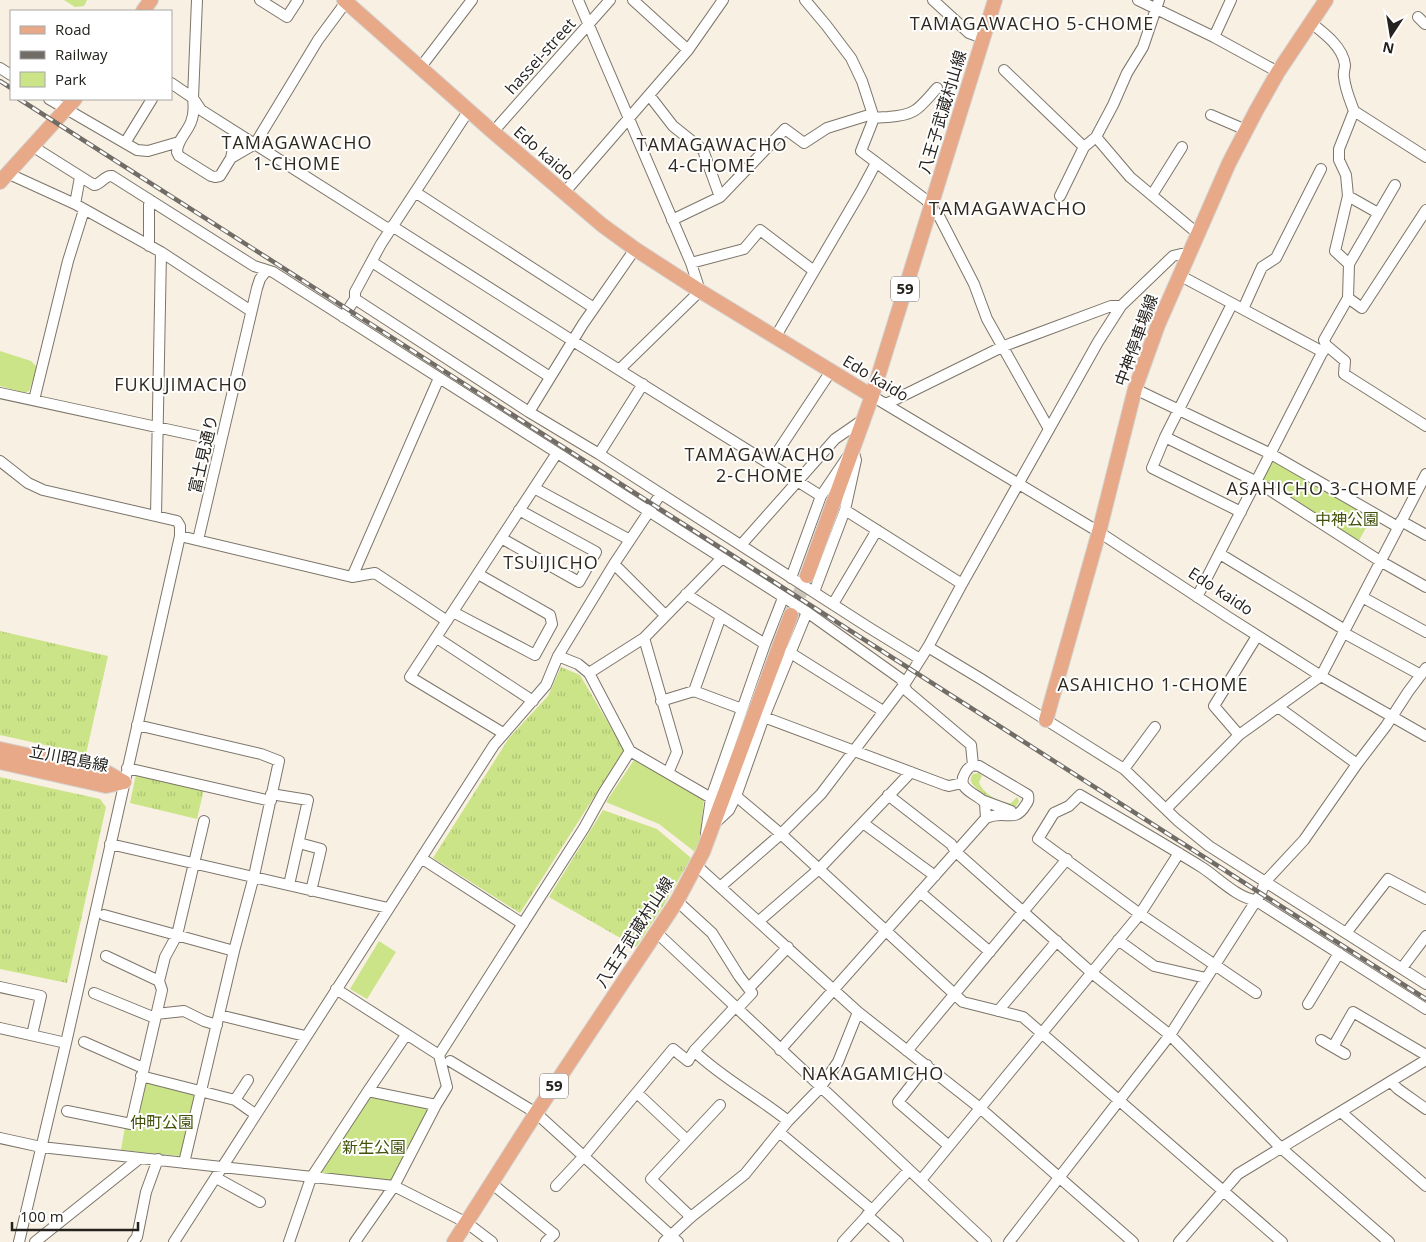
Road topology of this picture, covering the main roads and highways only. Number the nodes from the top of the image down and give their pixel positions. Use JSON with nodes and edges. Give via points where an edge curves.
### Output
{"nodes":[{"id":1,"x":995,"y":0,"type":"edge"},
{"id":2,"x":1326,"y":0,"type":"edge"},
{"id":3,"x":345,"y":1,"type":"edge"},
{"id":4,"x":70,"y":104,"type":"edge"},
{"id":5,"x":4,"y":178,"type":"edge"},
{"id":6,"x":872,"y":396,"type":"junction"},
{"id":7,"x":807,"y":576,"type":"tunnel mouth"},
{"id":8,"x":791,"y":615,"type":"tunnel mouth"},
{"id":9,"x":1046,"y":720,"type":"road end"},
{"id":10,"x":0,"y":749,"type":"edge"},
{"id":11,"x":0,"y":762,"type":"edge"},
{"id":12,"x":454,"y":1242,"type":"edge"}],
"edges":[{"from":1,"to":6,"type":"main road","name":"八王子武蔵村山線","number":"59"},
{"from":2,"to":9,"type":"main road","name":"中神停車場線","via":[[1278,72],[1246,130],[1158,325],[1135,389]]},
{"from":3,"to":6,"type":"main road","name":"Edo kaido","via":[[564,193],[635,249]]},
{"from":4,"to":5,"type":"main road"},
{"from":6,"to":7,"type":"main road","name":"八王子武蔵村山線","number":"59"},
{"from":8,"to":12,"type":"main road","name":"八王子武蔵村山線","number":"59","via":[[697,866]]},
{"from":10,"to":11,"type":"main road","name":"立川昭島線","via":[[108,773],[124,782],[106,786]]}]}
